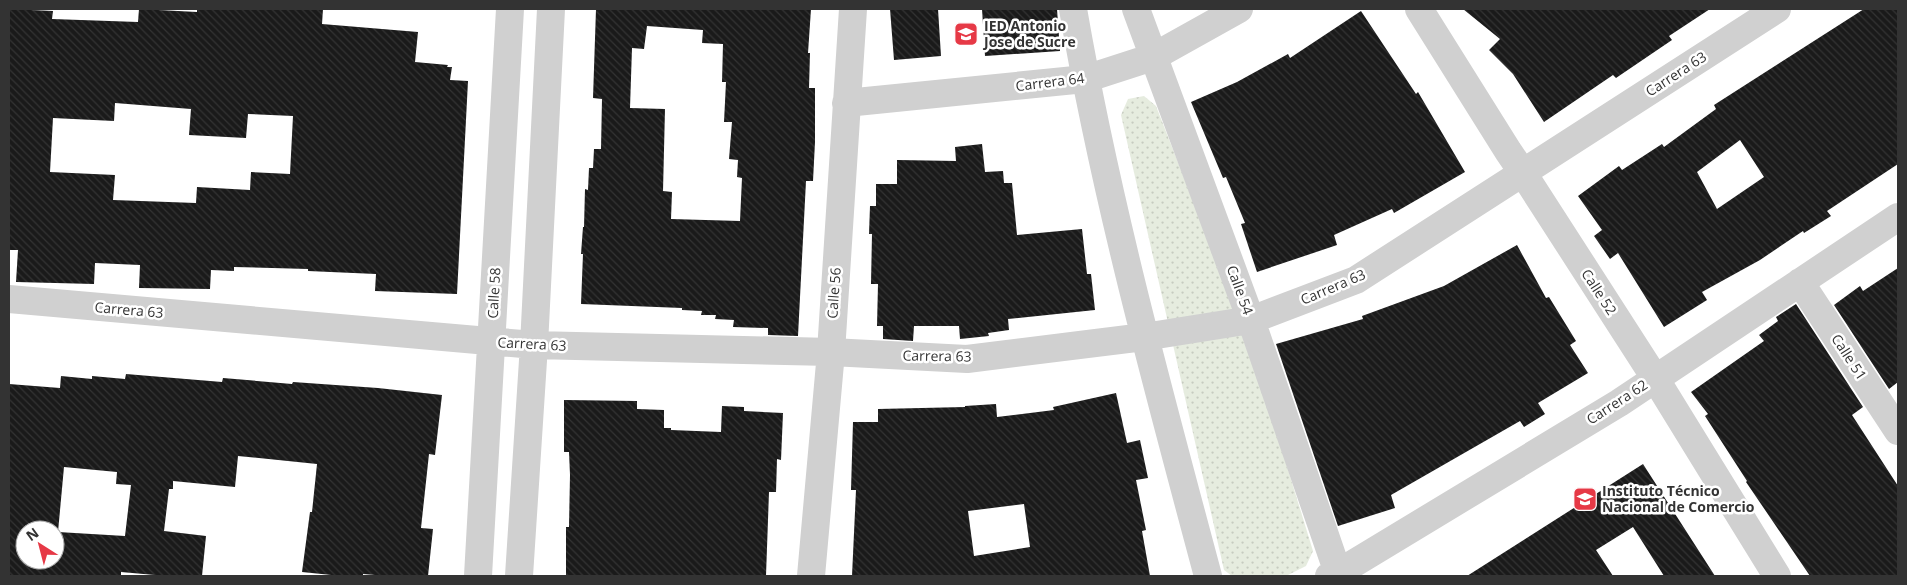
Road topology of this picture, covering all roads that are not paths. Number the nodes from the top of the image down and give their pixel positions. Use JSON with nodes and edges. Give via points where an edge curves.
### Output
{"nodes":[{"id":1,"x":510,"y":9,"type":"edge"},
{"id":2,"x":551,"y":9,"type":"edge"},
{"id":3,"x":853,"y":9,"type":"edge"},
{"id":4,"x":1073,"y":9,"type":"edge"},
{"id":5,"x":1136,"y":9,"type":"edge"},
{"id":6,"x":1239,"y":9,"type":"edge"},
{"id":7,"x":1419,"y":9,"type":"edge"},
{"id":8,"x":1778,"y":9,"type":"edge"},
{"id":9,"x":1153,"y":57,"type":"junction"},
{"id":10,"x":1085,"y":80,"type":"junction"},
{"id":11,"x":846,"y":103,"type":"junction"},
{"id":12,"x":1524,"y":173,"type":"junction"},
{"id":13,"x":1898,"y":218,"type":"edge"},
{"id":14,"x":1800,"y":282,"type":"junction"},
{"id":15,"x":9,"y":300,"type":"edge"},
{"id":16,"x":1251,"y":320,"type":"junction"},
{"id":17,"x":1144,"y":336,"type":"junction"},
{"id":18,"x":492,"y":343,"type":"junction"},
{"id":19,"x":534,"y":345,"type":"junction"},
{"id":20,"x":830,"y":352,"type":"junction"},
{"id":21,"x":1655,"y":378,"type":"junction"},
{"id":22,"x":1898,"y":431,"type":"edge"},
{"id":23,"x":1334,"y":574,"type":"edge"},
{"id":24,"x":478,"y":576,"type":"edge"},
{"id":25,"x":519,"y":576,"type":"edge"},
{"id":26,"x":811,"y":576,"type":"edge"},
{"id":27,"x":1208,"y":576,"type":"edge"},
{"id":28,"x":1777,"y":576,"type":"edge"}],
"edges":[{"from":1,"to":18,"type":"street","name":"Calle 58"},
{"from":2,"to":19,"type":"street"},
{"from":3,"to":11,"type":"street","name":"Calle 56"},
{"from":4,"to":10,"type":"street"},
{"from":5,"to":9,"type":"street","name":"Calle 54"},
{"from":6,"to":9,"type":"street","name":"Carrera 64"},
{"from":7,"to":12,"type":"street","name":"Calle 52"},
{"from":8,"to":12,"type":"street","name":"Carrera 63"},
{"from":9,"to":10,"type":"street","name":"Carrera 64"},
{"from":9,"to":16,"type":"street","name":"Calle 54"},
{"from":10,"to":11,"type":"street","name":"Carrera 64"},
{"from":10,"to":17,"type":"street"},
{"from":11,"to":20,"type":"street","name":"Calle 56"},
{"from":12,"to":16,"type":"street","name":"Carrera 63","via":[[1356,280]]},
{"from":12,"to":21,"type":"street","name":"Calle 52"},
{"from":13,"to":14,"type":"street","name":"Carrera 62"},
{"from":14,"to":21,"type":"street","name":"Carrera 62"},
{"from":14,"to":22,"type":"street","name":"Calle 51"},
{"from":15,"to":18,"type":"street","name":"Carrera 63"},
{"from":16,"to":17,"type":"street","name":"Carrera 63"},
{"from":16,"to":23,"type":"street","name":"Calle 54"},
{"from":17,"to":20,"type":"street","name":"Carrera 63","via":[[967,358]]},
{"from":17,"to":27,"type":"street"},
{"from":18,"to":19,"type":"street","name":"Carrera 63"},
{"from":18,"to":24,"type":"street","name":"Calle 58"},
{"from":19,"to":20,"type":"street","name":"Carrera 63"},
{"from":19,"to":25,"type":"street"},
{"from":20,"to":26,"type":"street","name":"Calle 56"},
{"from":21,"to":23,"type":"street","name":"Carrera 62","via":[[1619,403]]},
{"from":21,"to":28,"type":"street","name":"Calle 52"}]}
